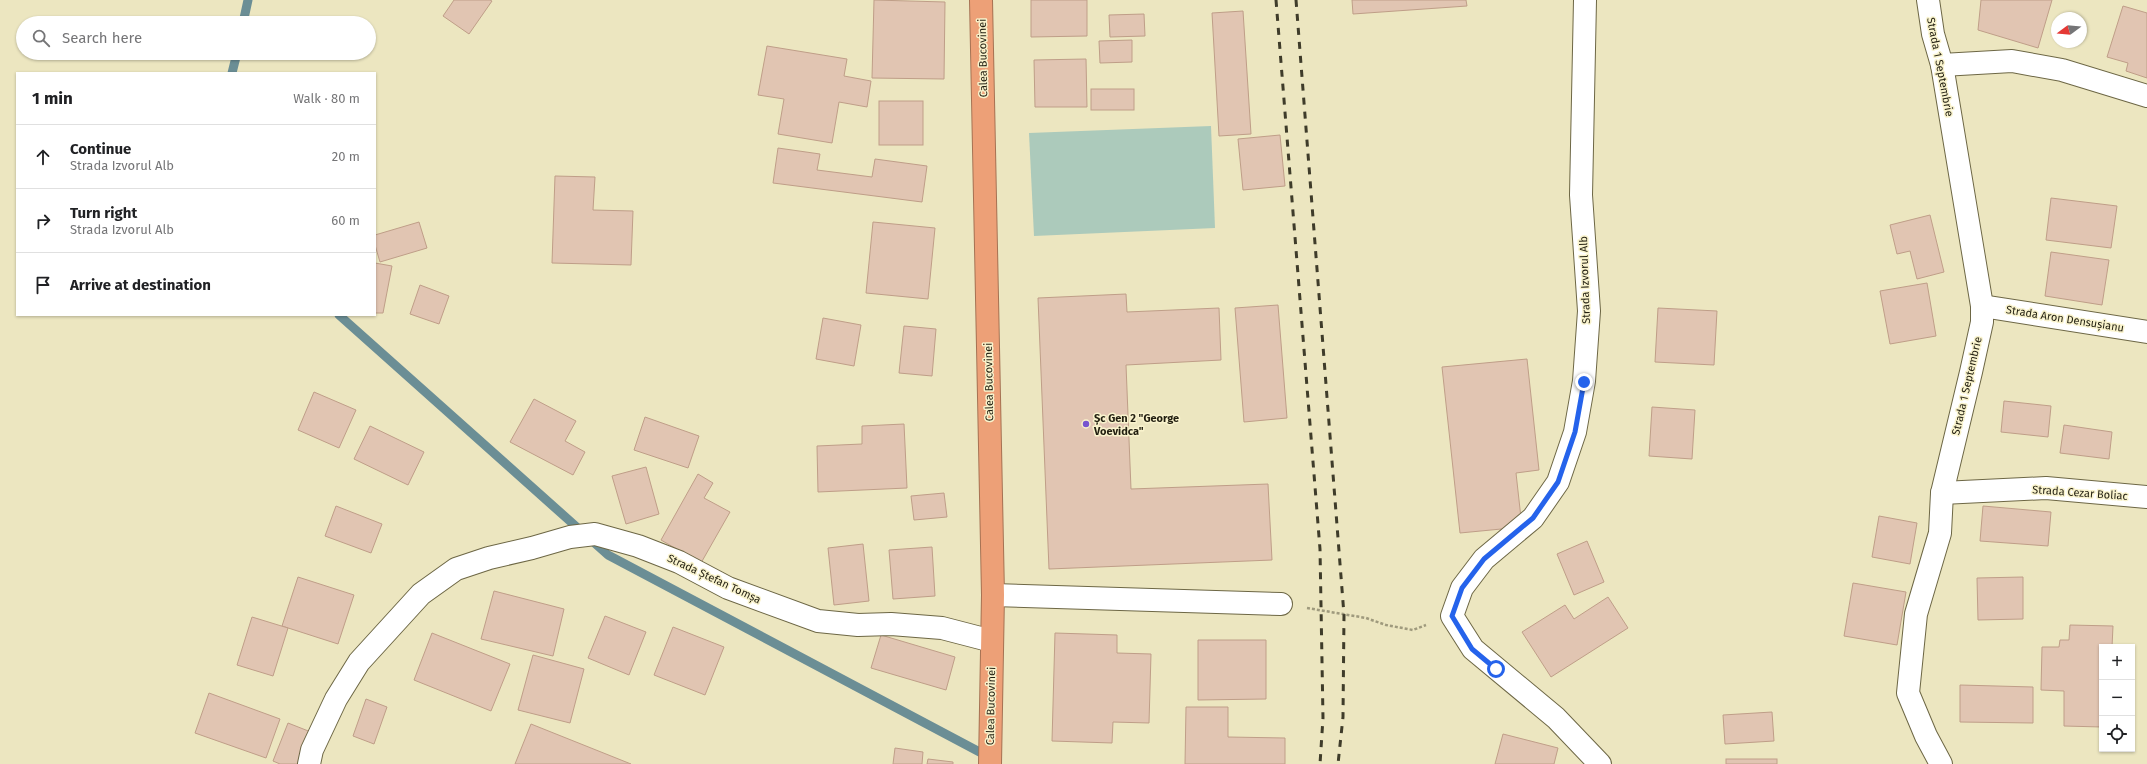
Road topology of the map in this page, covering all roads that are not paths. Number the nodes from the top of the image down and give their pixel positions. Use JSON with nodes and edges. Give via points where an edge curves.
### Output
{"nodes":[{"id":1,"x":981,"y":0,"type":"edge"},
{"id":2,"x":1585,"y":0,"type":"edge"},
{"id":3,"x":1928,"y":0,"type":"edge"},
{"id":4,"x":1942,"y":65,"type":"junction"},
{"id":5,"x":2147,"y":96,"type":"edge"},
{"id":6,"x":1982,"y":306,"type":"junction"},
{"id":7,"x":2147,"y":332,"type":"edge"},
{"id":8,"x":1942,"y":493,"type":"junction"},
{"id":9,"x":2147,"y":497,"type":"edge"},
{"id":10,"x":993,"y":596,"type":"junction"},
{"id":11,"x":1281,"y":604,"type":"road end"},
{"id":12,"x":992,"y":641,"type":"junction"},
{"id":13,"x":308,"y":764,"type":"edge"},
{"id":14,"x":990,"y":764,"type":"edge"},
{"id":15,"x":1600,"y":764,"type":"edge"},
{"id":16,"x":1941,"y":764,"type":"edge"}],
"edges":[{"from":1,"to":10,"type":"highway","name":"Calea Bucovinei"},
{"from":2,"to":15,"type":"street","name":"Strada Izvorul Alb","via":[[1581,195],[1589,311],[1584,382],[1575,432],[1558,482],[1533,518],[1484,559],[1462,588],[1452,616],[1472,649],[1556,718]]},
{"from":3,"to":4,"type":"street","name":"Strada 1 Septembrie","via":[[1933,34]]},
{"from":4,"to":5,"type":"street","via":[[2012,61],[2062,70]]},
{"from":4,"to":6,"type":"street","name":"Strada 1 Septembrie"},
{"from":6,"to":7,"type":"street","name":"Strada Aron Densușianu"},
{"from":6,"to":8,"type":"street","name":"Strada 1 Septembrie","via":[[1982,322]]},
{"from":8,"to":9,"type":"street","name":"Strada Cezar Boliac","via":[[2046,488]]},
{"from":8,"to":16,"type":"street","name":"Strada 1 Septembrie","via":[[1940,533],[1916,614],[1908,693]]},
{"from":10,"to":11,"type":"street"},
{"from":10,"to":12,"type":"highway","name":"Calea Bucovinei"},
{"from":12,"to":13,"type":"street","name":"Strada Ștefan Tomșa","via":[[942,628],[818,621],[728,588],[679,562],[638,546],[595,534],[570,537],[456,569],[421,594],[359,662],[336,699]]},
{"from":12,"to":14,"type":"highway","name":"Calea Bucovinei"}]}
